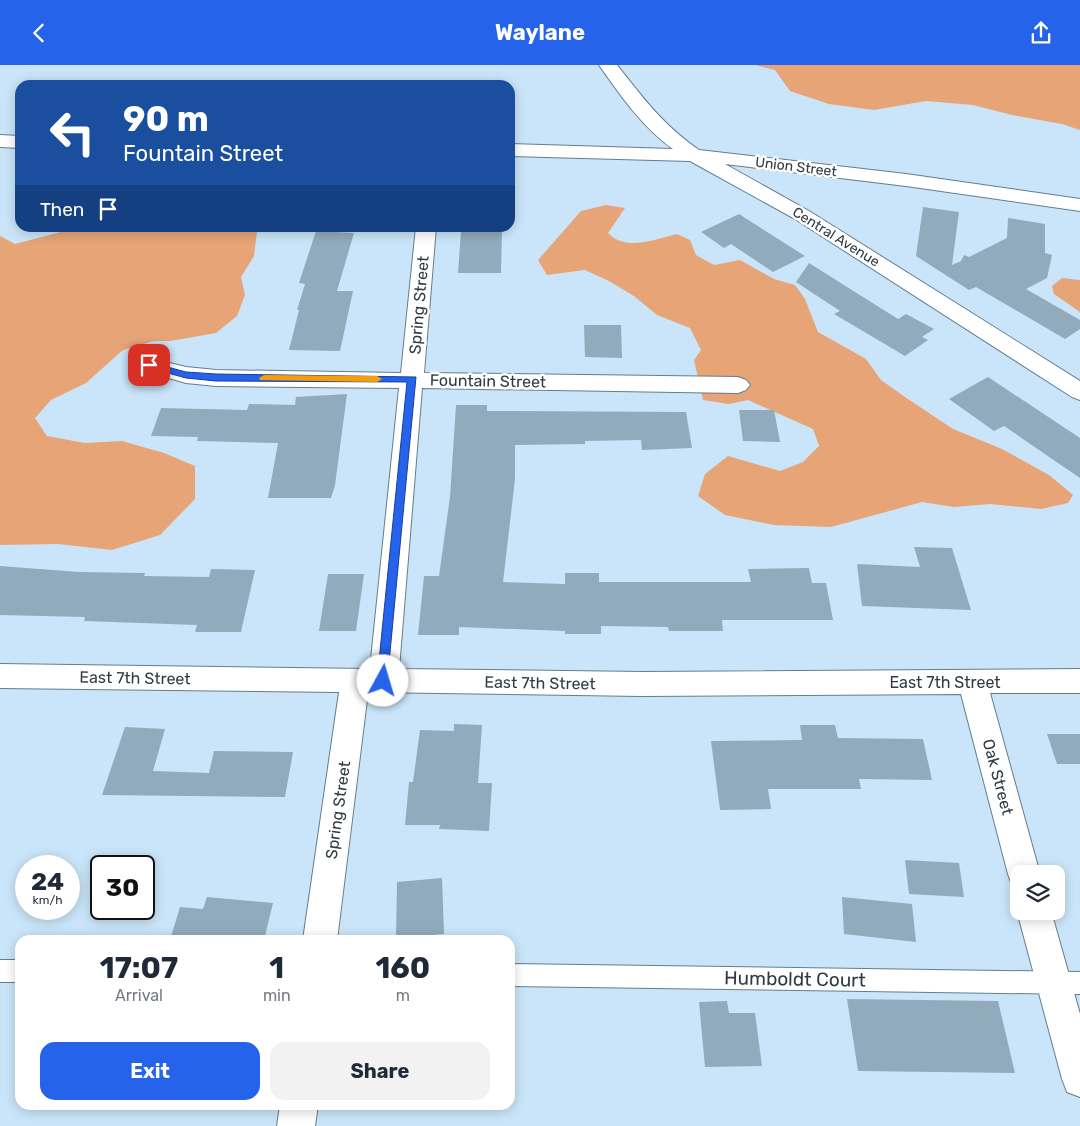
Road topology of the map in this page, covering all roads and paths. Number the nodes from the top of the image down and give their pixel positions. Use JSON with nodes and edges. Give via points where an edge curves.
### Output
{"nodes":[{"id":1,"x":608,"y":65,"type":"edge"},
{"id":2,"x":0,"y":141,"type":"edge"},
{"id":3,"x":15,"y":142,"type":"edge"},
{"id":4,"x":515,"y":150,"type":"edge"},
{"id":5,"x":694,"y":155,"type":"junction"},
{"id":6,"x":1080,"y":205,"type":"edge"},
{"id":7,"x":426,"y":232,"type":"edge"},
{"id":8,"x":149,"y":365,"type":"dead end"},
{"id":9,"x":413,"y":379,"type":"junction"},
{"id":10,"x":738,"y":385,"type":"dead end"},
{"id":11,"x":1080,"y":392,"type":"edge"},
{"id":12,"x":0,"y":677,"type":"edge"},
{"id":13,"x":369,"y":681,"type":"junction"},
{"id":14,"x":972,"y":681,"type":"junction"},
{"id":15,"x":1080,"y":681,"type":"edge"},
{"id":16,"x":1022,"y":865,"type":"edge"},
{"id":17,"x":1038,"y":920,"type":"edge"},
{"id":18,"x":321,"y":935,"type":"edge"},
{"id":19,"x":0,"y":971,"type":"edge"},
{"id":20,"x":15,"y":971,"type":"edge"},
{"id":21,"x":515,"y":975,"type":"edge"},
{"id":22,"x":1067,"y":983,"type":"edge"},
{"id":23,"x":1080,"y":1079,"type":"edge"},
{"id":24,"x":298,"y":1110,"type":"edge"},
{"id":25,"x":296,"y":1126,"type":"edge"}],
"edges":[{"from":1,"to":5,"type":"street","name":"Central Avenue","via":[[656,126]]},
{"from":2,"to":3,"type":"street"},
{"from":4,"to":5,"type":"street","name":"Union Street"},
{"from":5,"to":6,"type":"street","name":"Union Street"},
{"from":5,"to":11,"type":"street","name":"Central Avenue","via":[[802,215]]},
{"from":7,"to":9,"type":"street","name":"Spring Street"},
{"from":8,"to":9,"type":"street","name":"Fountain Street","via":[[186,375],[216,377]]},
{"from":9,"to":10,"type":"street","name":"Fountain Street"},
{"from":9,"to":13,"type":"street","name":"Spring Street"},
{"from":12,"to":13,"type":"street","name":"East 7th Street"},
{"from":13,"to":14,"type":"street","name":"East 7th Street","via":[[642,684]]},
{"from":13,"to":18,"type":"street","name":"Spring Street"},
{"from":14,"to":15,"type":"street","name":"East 7th Street"},
{"from":14,"to":16,"type":"street","name":"Oak Street"},
{"from":17,"to":22,"type":"street"},
{"from":19,"to":20,"type":"lane"},
{"from":21,"to":22,"type":"lane","name":"Humboldt Court"},
{"from":22,"to":23,"type":"street"},
{"from":24,"to":25,"type":"street"}]}
